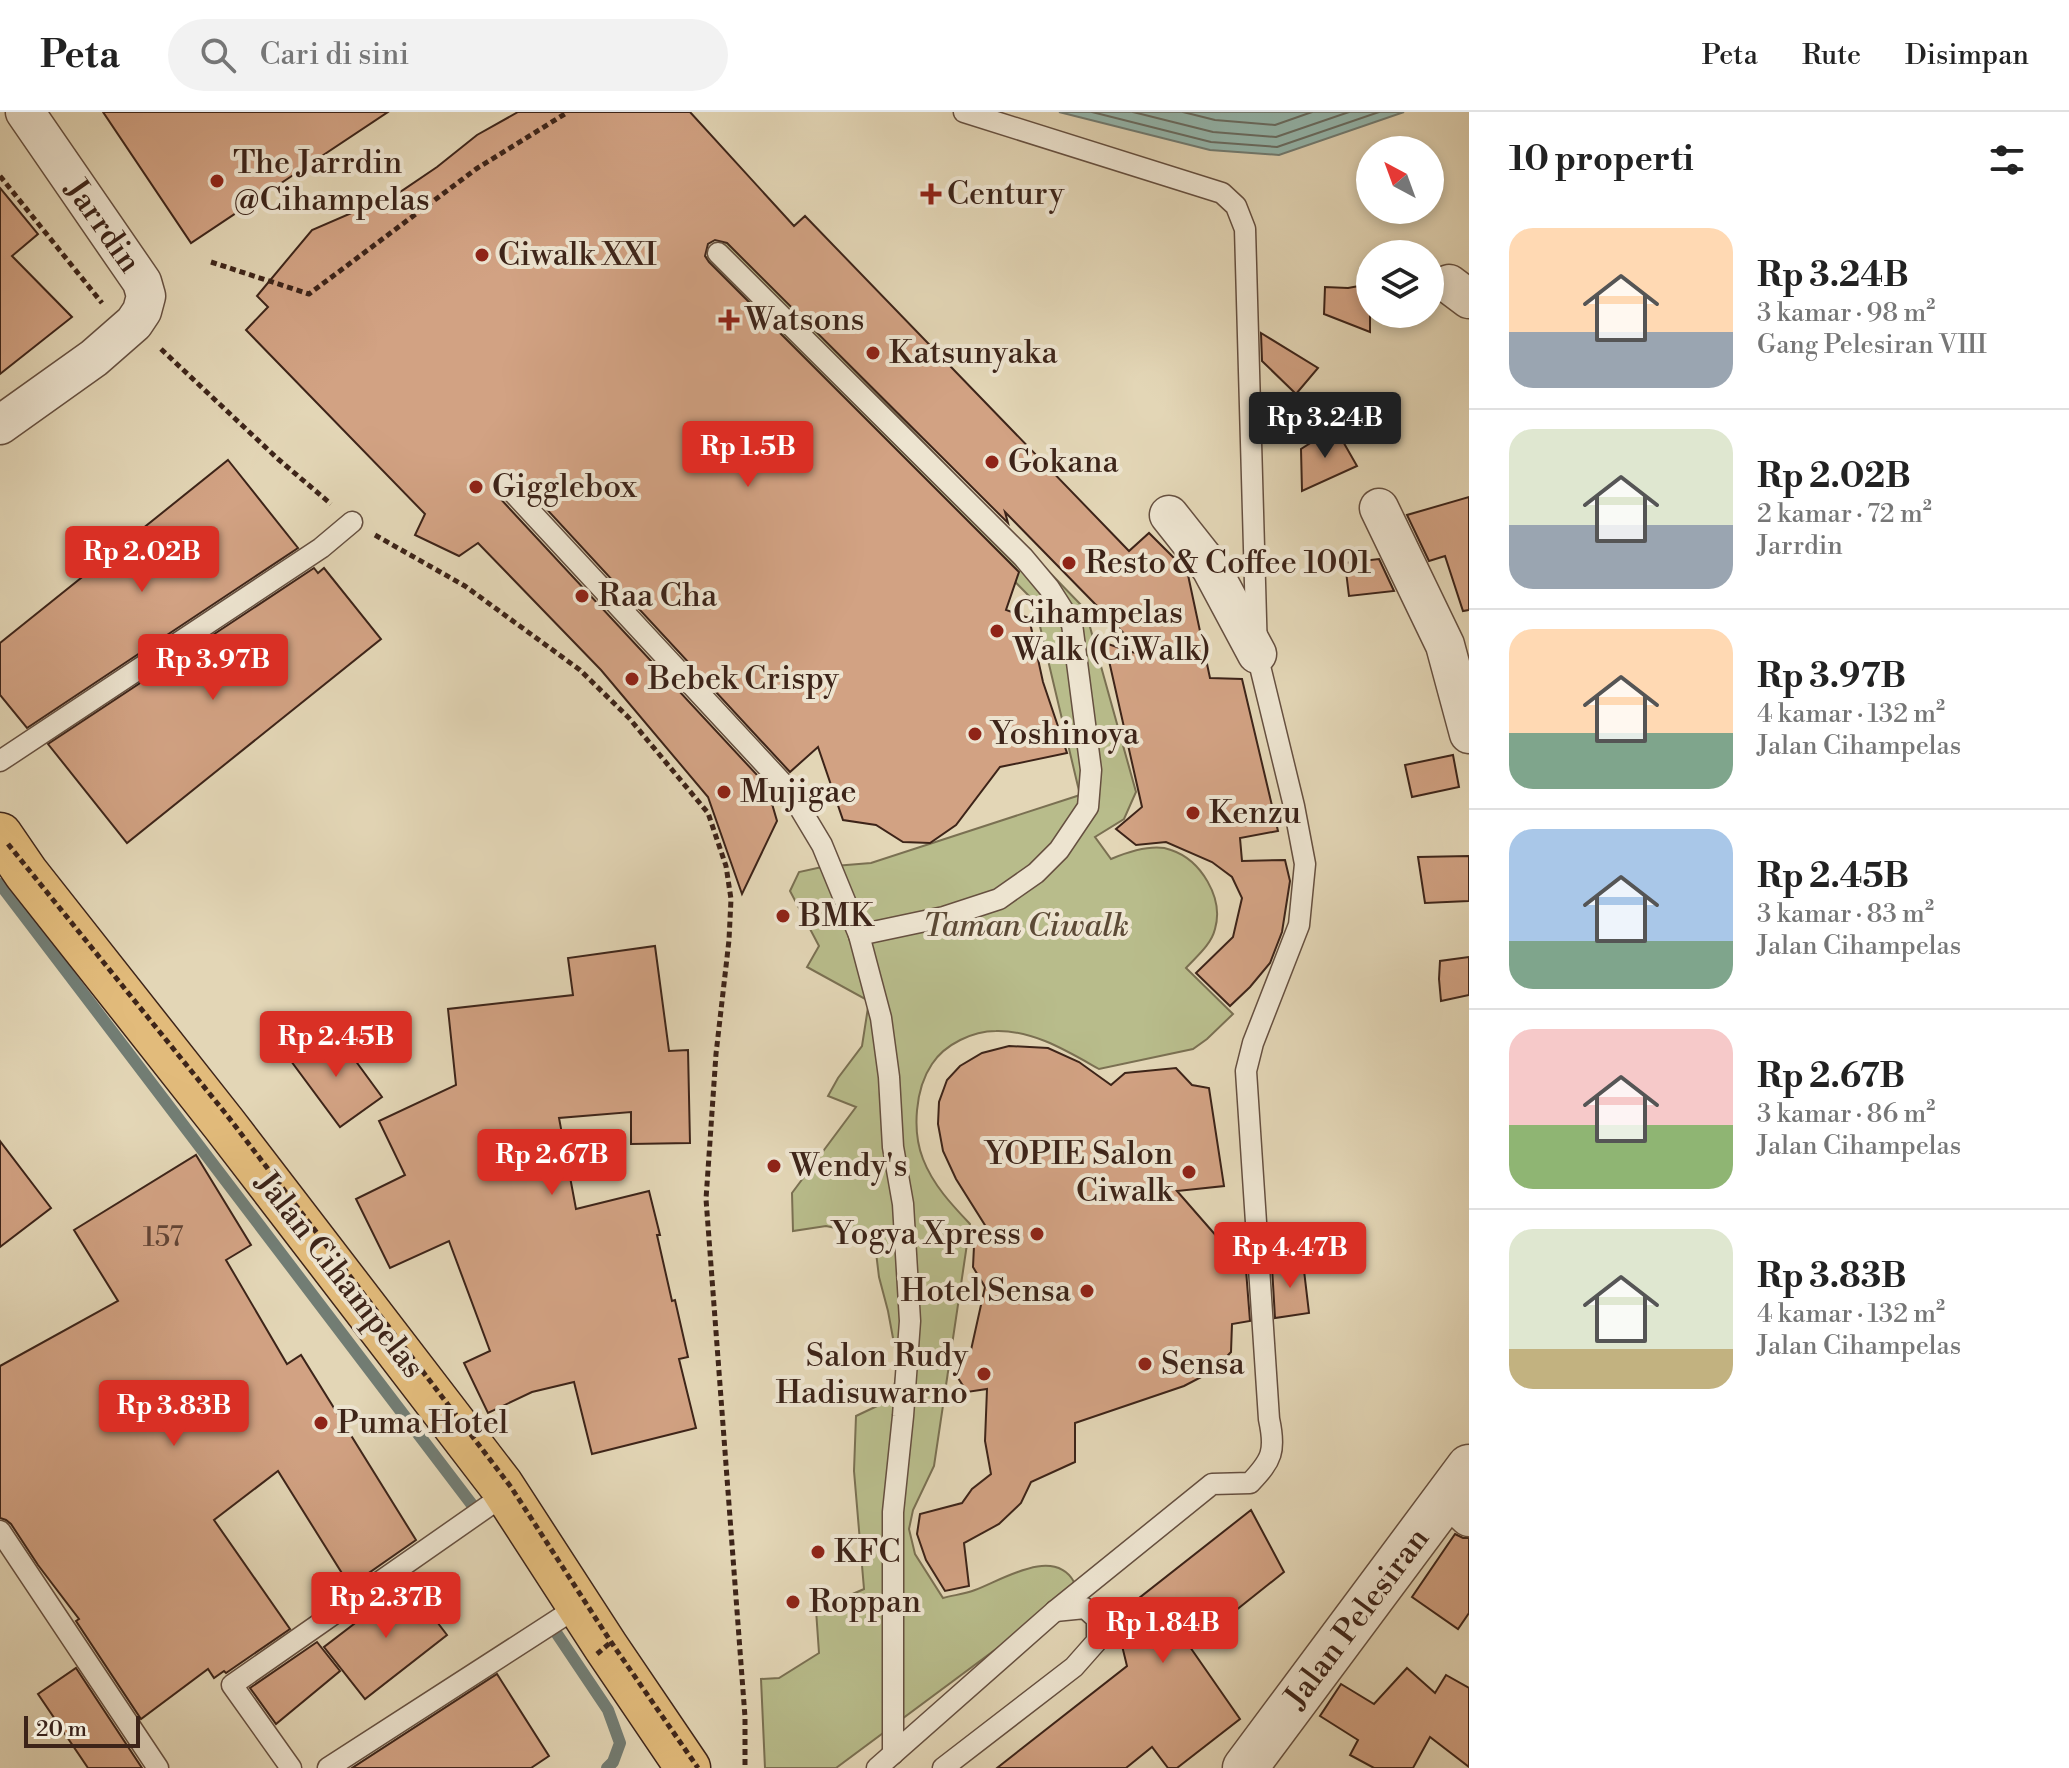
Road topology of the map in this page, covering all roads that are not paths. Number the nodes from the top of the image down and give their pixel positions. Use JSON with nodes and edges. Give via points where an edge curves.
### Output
{"nodes":[{"id":1,"x":25,"y":112,"type":"edge"},
{"id":2,"x":964,"y":112,"type":"edge"},
{"id":3,"x":718,"y":253,"type":"dead end"},
{"id":4,"x":0,"y":425,"type":"edge"},
{"id":5,"x":506,"y":485,"type":"dead end"},
{"id":6,"x":1379,"y":508,"type":"dead end"},
{"id":7,"x":1169,"y":515,"type":"dead end"},
{"id":8,"x":352,"y":522,"type":"road end"},
{"id":9,"x":1257,"y":654,"type":"junction"},
{"id":10,"x":1469,"y":734,"type":"edge"},
{"id":11,"x":0,"y":761,"type":"edge"},
{"id":12,"x":4,"y":840,"type":"edge"},
{"id":13,"x":859,"y":935,"type":"junction"},
{"id":14,"x":507,"y":1493,"type":"junction"},
{"id":15,"x":1462,"y":1494,"type":"edge"},
{"id":16,"x":0,"y":1531,"type":"edge"},
{"id":17,"x":579,"y":1606,"type":"junction"},
{"id":18,"x":1055,"y":1611,"type":"junction"},
{"id":19,"x":893,"y":1754,"type":"junction"},
{"id":20,"x":158,"y":1768,"type":"edge"},
{"id":21,"x":291,"y":1768,"type":"edge"},
{"id":22,"x":328,"y":1768,"type":"edge"},
{"id":23,"x":688,"y":1768,"type":"edge"},
{"id":24,"x":877,"y":1768,"type":"edge"},
{"id":25,"x":943,"y":1768,"type":"edge"},
{"id":26,"x":1245,"y":1768,"type":"edge"}],
"edges":[{"from":1,"to":4,"type":"street","name":"Jarrdin","via":[[142,282],[146,296],[129,328]]},
{"from":2,"to":9,"type":"lane","via":[[1222,193],[1236,206],[1245,229]]},
{"from":3,"to":13,"type":"lane","via":[[1023,557],[1072,624],[1091,770],[1088,807],[1059,850],[999,899]]},
{"from":5,"to":13,"type":"lane","via":[[789,790],[822,845]]},
{"from":6,"to":10,"type":"street","via":[[1445,645]]},
{"from":7,"to":9,"type":"street","via":[[1211,568]]},
{"from":8,"to":11,"type":"lane","via":[[321,548]]},
{"from":9,"to":18,"type":"lane","via":[[1305,864],[1299,925],[1246,1071],[1273,1440],[1267,1465],[1250,1483],[1212,1484]]},
{"from":12,"to":14,"type":"main road","name":"Jalan Cihampelas"},
{"from":13,"to":19,"type":"lane","via":[[881,1018],[889,1077],[910,1321],[893,1512]]},
{"from":14,"to":17,"type":"main road","name":"Jalan Cihampelas"},
{"from":14,"to":21,"type":"lane","via":[[232,1685]]},
{"from":15,"to":26,"type":"street","name":"Jalan Pelesiran"},
{"from":16,"to":20,"type":"lane"},
{"from":17,"to":22,"type":"lane"},
{"from":17,"to":23,"type":"main road","name":"Jalan Cihampelas"},
{"from":18,"to":19,"type":"lane"},
{"from":18,"to":25,"type":"lane","via":[[1085,1608],[1097,1619],[1097,1641],[1074,1667]]},
{"from":19,"to":24,"type":"lane"}]}
